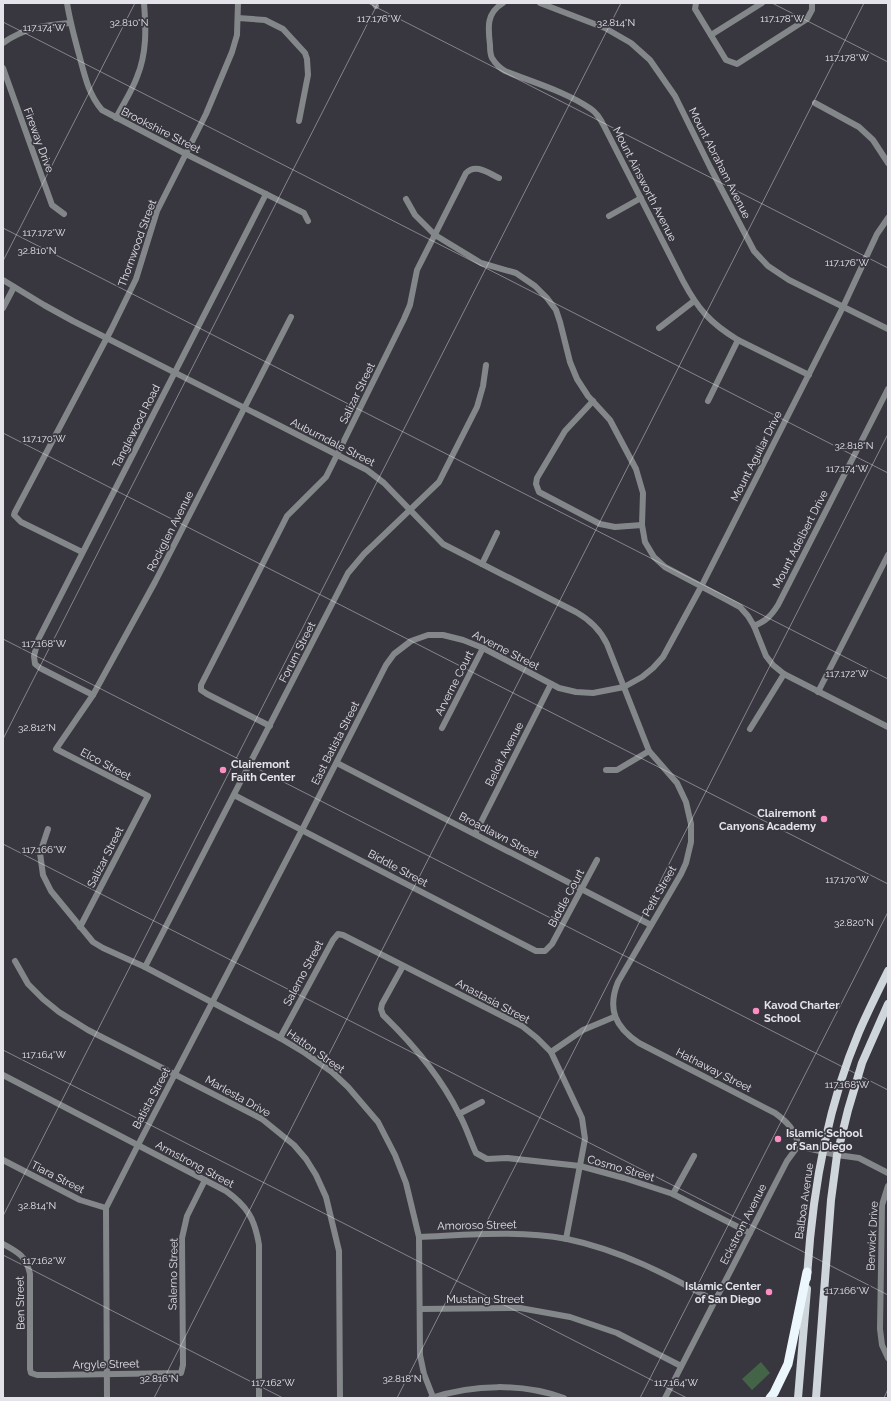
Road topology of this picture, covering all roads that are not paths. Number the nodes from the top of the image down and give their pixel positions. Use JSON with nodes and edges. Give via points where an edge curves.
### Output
{"nodes":[{"id":1,"x":67,"y":3,"type":"edge"},
{"id":2,"x":144,"y":3,"type":"edge"},
{"id":3,"x":238,"y":3,"type":"edge"},
{"id":4,"x":503,"y":3,"type":"edge"},
{"id":5,"x":540,"y":3,"type":"edge"},
{"id":6,"x":696,"y":3,"type":"edge"},
{"id":7,"x":762,"y":3,"type":"edge"},
{"id":8,"x":812,"y":3,"type":"edge"},
{"id":9,"x":238,"y":18,"type":"junction"},
{"id":10,"x":70,"y":23,"type":"junction"},
{"id":11,"x":711,"y":36,"type":"junction"},
{"id":12,"x":3,"y":43,"type":"edge"},
{"id":13,"x":3,"y":68,"type":"edge"},
{"id":14,"x":815,"y":103,"type":"dead end"},
{"id":15,"x":116,"y":118,"type":"junction"},
{"id":16,"x":299,"y":121,"type":"dead end"},
{"id":17,"x":186,"y":154,"type":"junction"},
{"id":18,"x":888,"y":163,"type":"edge"},
{"id":19,"x":499,"y":178,"type":"dead end"},
{"id":20,"x":266,"y":194,"type":"junction"},
{"id":21,"x":642,"y":198,"type":"junction"},
{"id":22,"x":406,"y":199,"type":"dead end"},
{"id":23,"x":64,"y":214,"type":"dead end"},
{"id":24,"x":609,"y":216,"type":"dead end"},
{"id":25,"x":888,"y":218,"type":"edge"},
{"id":26,"x":308,"y":221,"type":"dead end"},
{"id":27,"x":435,"y":235,"type":"junction"},
{"id":28,"x":3,"y":280,"type":"edge"},
{"id":29,"x":14,"y":287,"type":"junction"},
{"id":30,"x":694,"y":301,"type":"junction"},
{"id":31,"x":843,"y":307,"type":"junction"},
{"id":32,"x":3,"y":308,"type":"edge"},
{"id":33,"x":291,"y":317,"type":"dead end"},
{"id":34,"x":659,"y":328,"type":"dead end"},
{"id":35,"x":888,"y":329,"type":"edge"},
{"id":36,"x":106,"y":338,"type":"junction"},
{"id":37,"x":738,"y":340,"type":"junction"},
{"id":38,"x":486,"y":365,"type":"dead end"},
{"id":39,"x":174,"y":373,"type":"junction"},
{"id":40,"x":809,"y":375,"type":"junction"},
{"id":41,"x":888,"y":389,"type":"edge"},
{"id":42,"x":593,"y":401,"type":"junction"},
{"id":43,"x":708,"y":401,"type":"dead end"},
{"id":44,"x":244,"y":408,"type":"junction"},
{"id":45,"x":338,"y":454,"type":"junction"},
{"id":46,"x":410,"y":511,"type":"junction"},
{"id":47,"x":642,"y":525,"type":"junction"},
{"id":48,"x":497,"y":533,"type":"dead end"},
{"id":49,"x":82,"y":552,"type":"junction"},
{"id":50,"x":888,"y":555,"type":"edge"},
{"id":51,"x":482,"y":564,"type":"junction"},
{"id":52,"x":701,"y":587,"type":"junction"},
{"id":53,"x":754,"y":626,"type":"junction"},
{"id":54,"x":483,"y":648,"type":"junction"},
{"id":55,"x":386,"y":665,"type":"joint"},
{"id":56,"x":784,"y":674,"type":"junction"},
{"id":57,"x":551,"y":684,"type":"junction"},
{"id":58,"x":624,"y":687,"type":"junction"},
{"id":59,"x":818,"y":692,"type":"junction"},
{"id":60,"x":93,"y":695,"type":"junction"},
{"id":61,"x":270,"y":726,"type":"junction"},
{"id":62,"x":442,"y":728,"type":"dead end"},
{"id":63,"x":750,"y":728,"type":"dead end"},
{"id":64,"x":888,"y":728,"type":"edge"},
{"id":65,"x":56,"y":749,"type":"joint"},
{"id":66,"x":648,"y":751,"type":"junction"},
{"id":67,"x":337,"y":763,"type":"junction"},
{"id":68,"x":606,"y":770,"type":"dead end"},
{"id":69,"x":234,"y":795,"type":"junction"},
{"id":70,"x":148,"y":796,"type":"joint"},
{"id":71,"x":48,"y":829,"type":"dead end"},
{"id":72,"x":302,"y":830,"type":"junction"},
{"id":73,"x":474,"y":834,"type":"junction"},
{"id":74,"x":597,"y":860,"type":"dead end"},
{"id":75,"x":581,"y":889,"type":"junction"},
{"id":76,"x":651,"y":925,"type":"junction"},
{"id":77,"x":80,"y":927,"type":"junction"},
{"id":78,"x":333,"y":940,"type":"joint"},
{"id":79,"x":552,"y":944,"type":"joint"},
{"id":80,"x":15,"y":961,"type":"dead end"},
{"id":81,"x":403,"y":966,"type":"junction"},
{"id":82,"x":145,"y":967,"type":"junction"},
{"id":83,"x":888,"y":971,"type":"edge"},
{"id":84,"x":212,"y":1003,"type":"junction"},
{"id":85,"x":888,"y":1004,"type":"edge"},
{"id":86,"x":614,"y":1017,"type":"junction"},
{"id":87,"x":280,"y":1038,"type":"junction"},
{"id":88,"x":551,"y":1052,"type":"junction"},
{"id":89,"x":176,"y":1074,"type":"junction"},
{"id":90,"x":3,"y":1075,"type":"edge"},
{"id":91,"x":482,"y":1102,"type":"dead end"},
{"id":92,"x":460,"y":1114,"type":"junction"},
{"id":93,"x":138,"y":1145,"type":"junction"},
{"id":94,"x":798,"y":1146,"type":"junction"},
{"id":95,"x":822,"y":1152,"type":"junction"},
{"id":96,"x":837,"y":1155,"type":"junction"},
{"id":97,"x":694,"y":1156,"type":"dead end"},
{"id":98,"x":3,"y":1160,"type":"edge"},
{"id":99,"x":580,"y":1166,"type":"junction"},
{"id":100,"x":888,"y":1172,"type":"edge"},
{"id":101,"x":205,"y":1180,"type":"junction"},
{"id":102,"x":888,"y":1186,"type":"edge"},
{"id":103,"x":673,"y":1194,"type":"junction"},
{"id":104,"x":106,"y":1208,"type":"junction"},
{"id":105,"x":750,"y":1233,"type":"junction"},
{"id":106,"x":419,"y":1237,"type":"junction"},
{"id":107,"x":566,"y":1239,"type":"junction"},
{"id":108,"x":3,"y":1244,"type":"edge"},
{"id":109,"x":808,"y":1272,"type":"junction"},
{"id":110,"x":715,"y":1300,"type":"junction"},
{"id":111,"x":420,"y":1309,"type":"junction"},
{"id":112,"x":888,"y":1358,"type":"edge"},
{"id":113,"x":682,"y":1366,"type":"junction"},
{"id":114,"x":31,"y":1373,"type":"joint"},
{"id":115,"x":181,"y":1373,"type":"joint"},
{"id":116,"x":107,"y":1374,"type":"junction"},
{"id":117,"x":107,"y":1398,"type":"edge"},
{"id":118,"x":259,"y":1398,"type":"edge"},
{"id":119,"x":340,"y":1398,"type":"edge"},
{"id":120,"x":432,"y":1398,"type":"edge"},
{"id":121,"x":564,"y":1398,"type":"edge"},
{"id":122,"x":665,"y":1398,"type":"edge"},
{"id":123,"x":770,"y":1398,"type":"edge"},
{"id":124,"x":798,"y":1398,"type":"edge"},
{"id":125,"x":816,"y":1398,"type":"edge"}],
"edges":[{"from":1,"to":10,"type":"street","name":"Brookshire Street"},
{"from":2,"to":15,"type":"street","via":[[146,22],[142,63]]},
{"from":3,"to":9,"type":"street","name":"Thornwood Street"},
{"from":4,"to":21,"type":"street","name":"Mount Ainsworth Avenue","via":[[495,9],[489,21],[491,57],[504,71],[571,98],[592,110],[599,117]]},
{"from":5,"to":31,"type":"street","name":"Mount Abraham Avenue","via":[[605,28],[631,43],[650,60],[675,96],[754,251],[768,266],[789,280]]},
{"from":6,"to":11,"type":"street","via":[[695,9]]},
{"from":7,"to":11,"type":"street"},
{"from":8,"to":11,"type":"street","via":[[812,10],[807,19],[737,64],[726,60]]},
{"from":9,"to":16,"type":"street","via":[[265,20],[283,29],[305,54],[308,75]]},
{"from":9,"to":17,"type":"street","name":"Thornwood Street","via":[[232,52]]},
{"from":10,"to":12,"type":"street","via":[[40,26]]},
{"from":10,"to":15,"type":"street","name":"Brookshire Street","via":[[89,91],[102,110]]},
{"from":13,"to":23,"type":"street","name":"Fireway Drive","via":[[52,205]]},
{"from":14,"to":18,"type":"street","via":[[859,127],[874,140]]},
{"from":15,"to":17,"type":"street","name":"Brookshire Street"},
{"from":17,"to":20,"type":"street","name":"Brookshire Street"},
{"from":17,"to":36,"type":"street","name":"Thornwood Street","via":[[157,211],[136,279]]},
{"from":19,"to":27,"type":"street","name":"Salizar Street","via":[[479,168],[470,169]]},
{"from":20,"to":26,"type":"street","name":"Brookshire Street","via":[[304,213]]},
{"from":20,"to":39,"type":"street","name":"Tanglewood Road"},
{"from":21,"to":24,"type":"street"},
{"from":21,"to":30,"type":"street","name":"Mount Ainsworth Avenue"},
{"from":22,"to":27,"type":"street","via":[[415,215]]},
{"from":25,"to":31,"type":"street","name":"Mount Aguilar Drive","via":[[877,234]]},
{"from":27,"to":42,"type":"street","via":[[481,263],[516,273],[543,294],[556,310],[570,362]]},
{"from":27,"to":45,"type":"street","name":"Salizar Street","via":[[417,270],[410,305],[404,319]]},
{"from":28,"to":29,"type":"street","name":"Auburndale Street"},
{"from":29,"to":32,"type":"street"},
{"from":29,"to":36,"type":"street","name":"Auburndale Street"},
{"from":30,"to":34,"type":"street"},
{"from":30,"to":37,"type":"street","name":"Mount Ainsworth Avenue","via":[[703,314]]},
{"from":31,"to":35,"type":"street","name":"Mount Abraham Avenue"},
{"from":31,"to":40,"type":"street","name":"Mount Aguilar Drive"},
{"from":33,"to":44,"type":"street","name":"Rockglen Avenue"},
{"from":36,"to":39,"type":"street","name":"Auburndale Street"},
{"from":36,"to":49,"type":"street","name":"Thornwood Street","via":[[14,515],[21,522]]},
{"from":37,"to":40,"type":"street","name":"Mount Ainsworth Avenue"},
{"from":37,"to":43,"type":"street"},
{"from":38,"to":46,"type":"street","name":"Forum Street","via":[[477,407],[439,482]]},
{"from":39,"to":44,"type":"street","name":"Auburndale Street"},
{"from":39,"to":49,"type":"street","name":"Tanglewood Road"},
{"from":40,"to":52,"type":"street","name":"Mount Aguilar Drive"},
{"from":41,"to":53,"type":"street","name":"Mount Adelbert Drive","via":[[778,605],[771,616]]},
{"from":42,"to":47,"type":"street","via":[[610,420],[636,468],[643,493]]},
{"from":42,"to":47,"type":"street","via":[[565,430],[537,478],[539,492],[600,524],[615,527]]},
{"from":44,"to":45,"type":"street","name":"Auburndale Street"},
{"from":44,"to":60,"type":"street","name":"Rockglen Avenue","via":[[155,582]]},
{"from":45,"to":46,"type":"street","name":"Auburndale Street","via":[[377,476]]},
{"from":45,"to":61,"type":"street","name":"Salizar Street","via":[[326,477],[287,516],[201,685],[201,690],[207,694]]},
{"from":46,"to":51,"type":"street","name":"Auburndale Street","via":[[443,544]]},
{"from":46,"to":61,"type":"street","name":"Forum Street","via":[[364,554],[348,573]]},
{"from":47,"to":52,"type":"street","via":[[646,542],[654,557]]},
{"from":48,"to":51,"type":"street"},
{"from":49,"to":60,"type":"street","name":"Tanglewood Road","via":[[38,640],[34,656],[35,664],[40,668]]},
{"from":50,"to":59,"type":"street"},
{"from":51,"to":58,"type":"street","name":"Auburndale Street","via":[[596,626]]},
{"from":52,"to":53,"type":"street","via":[[740,608]]},
{"from":52,"to":58,"type":"street","name":"Mount Aguilar Drive","via":[[663,656],[642,677]]},
{"from":53,"to":56,"type":"street","via":[[766,656]]},
{"from":54,"to":55,"type":"street","name":"Arverne Street","via":[[443,635],[428,635],[410,641],[394,654]]},
{"from":54,"to":57,"type":"street","name":"Arverne Street"},
{"from":54,"to":62,"type":"street","name":"Arverne Court"},
{"from":55,"to":67,"type":"street","name":"East Batista Street"},
{"from":56,"to":59,"type":"street"},
{"from":56,"to":63,"type":"street"},
{"from":57,"to":58,"type":"street","name":"Arverne Street","via":[[576,692],[593,693]]},
{"from":57,"to":73,"type":"street","name":"Beloit Avenue"},
{"from":58,"to":66,"type":"street","name":"Petit Street"},
{"from":59,"to":64,"type":"street"},
{"from":60,"to":65,"type":"street","name":"Rockglen Avenue"},
{"from":61,"to":69,"type":"street","name":"Forum Street"},
{"from":65,"to":70,"type":"street","name":"Elco Street"},
{"from":66,"to":68,"type":"street","via":[[617,770]]},
{"from":66,"to":76,"type":"street","name":"Petit Street","via":[[670,774],[682,792],[690,815],[691,832],[689,853],[681,874]]},
{"from":67,"to":72,"type":"street","name":"East Batista Street"},
{"from":67,"to":73,"type":"street","name":"Broadlawn Street"},
{"from":69,"to":72,"type":"street","name":"Biddle Street"},
{"from":69,"to":82,"type":"street","name":"Forum Street"},
{"from":70,"to":77,"type":"street","name":"Salizar Street"},
{"from":71,"to":77,"type":"street","name":"Hatton Street","via":[[40,853],[43,875],[51,891]]},
{"from":72,"to":79,"type":"street","name":"Biddle Street","via":[[536,951],[545,951]]},
{"from":72,"to":84,"type":"street","name":"Batista Street"},
{"from":73,"to":75,"type":"street","name":"Broadlawn Street"},
{"from":74,"to":75,"type":"street","name":"Biddle Court"},
{"from":75,"to":76,"type":"street","name":"Broadlawn Street"},
{"from":75,"to":79,"type":"street","name":"Biddle Court"},
{"from":76,"to":86,"type":"street","name":"Petit Street","via":[[616,986],[613,996]]},
{"from":77,"to":82,"type":"street","name":"Hatton Street","via":[[93,942]]},
{"from":78,"to":81,"type":"street","name":"Anastasia Street","via":[[338,934],[343,935]]},
{"from":78,"to":87,"type":"street","name":"Salerno Street"},
{"from":80,"to":89,"type":"street","name":"Marlesta Drive","via":[[28,984],[59,1012],[88,1030]]},
{"from":81,"to":88,"type":"street","name":"Anastasia Street","via":[[522,1026]]},
{"from":81,"to":92,"type":"street","via":[[382,1004],[383,1015],[436,1073]]},
{"from":82,"to":84,"type":"street","name":"Hatton Street"},
{"from":83,"to":95,"type":"main road","name":"Balboa Avenue","via":[[859,1032],[848,1062]]},
{"from":84,"to":87,"type":"street","name":"Hatton Street"},
{"from":84,"to":89,"type":"street","name":"Batista Street"},
{"from":85,"to":96,"type":"main road","via":[[862,1063]]},
{"from":86,"to":88,"type":"street","via":[[583,1030]]},
{"from":86,"to":94,"type":"street","name":"Hathaway Street","via":[[625,1032],[639,1043],[783,1118],[795,1133]]},
{"from":87,"to":106,"type":"street","name":"Hatton Street","via":[[332,1072],[378,1122],[406,1183]]},
{"from":88,"to":99,"type":"street","name":"Anastasia Street","via":[[582,1118],[585,1139]]},
{"from":89,"to":93,"type":"street","name":"Batista Street"},
{"from":89,"to":119,"type":"street","name":"Marlesta Drive","via":[[262,1119],[294,1145],[316,1175],[326,1197],[339,1251]]},
{"from":90,"to":93,"type":"street","name":"Armstrong Street"},
{"from":91,"to":92,"type":"street"},
{"from":92,"to":99,"type":"street","name":"Cosmo Street","via":[[476,1153],[487,1159],[508,1158]]},
{"from":93,"to":101,"type":"street","name":"Armstrong Street"},
{"from":93,"to":104,"type":"street","name":"Batista Street"},
{"from":94,"to":95,"type":"street"},
{"from":94,"to":105,"type":"street","name":"Eckstrom Avenue","via":[[787,1161]]},
{"from":95,"to":96,"type":"street"},
{"from":95,"to":109,"type":"main road","name":"Balboa Avenue","via":[[810,1234]]},
{"from":96,"to":100,"type":"street","via":[[859,1158]]},
{"from":96,"to":125,"type":"main road","via":[[831,1200]]},
{"from":97,"to":103,"type":"street"},
{"from":98,"to":104,"type":"street","name":"Tiara Street","via":[[80,1200]]},
{"from":99,"to":103,"type":"street","name":"Cosmo Street"},
{"from":99,"to":107,"type":"street","name":"Anastasia Street"},
{"from":101,"to":115,"type":"street","name":"Salerno Street","via":[[187,1216],[182,1238]]},
{"from":101,"to":118,"type":"street","name":"Armstrong Street","via":[[238,1199],[251,1216],[257,1233]]},
{"from":102,"to":112,"type":"street","name":"Berwick Drive","via":[[882,1205],[880,1329],[882,1344]]},
{"from":103,"to":105,"type":"street","name":"Cosmo Street"},
{"from":104,"to":116,"type":"street","name":"Batista Street"},
{"from":105,"to":110,"type":"street","name":"Eckstrom Avenue"},
{"from":106,"to":107,"type":"street","name":"Amoroso Street","via":[[502,1233]]},
{"from":106,"to":111,"type":"street","name":"Hatton Street"},
{"from":107,"to":110,"type":"street","name":"Amoroso Street","via":[[613,1252],[649,1266]]},
{"from":108,"to":114,"type":"street","name":"Ben Street","via":[[22,1255],[30,1274]]},
{"from":109,"to":123,"type":"highway","via":[[788,1364]]},
{"from":109,"to":124,"type":"main road","name":"Balboa Avenue"},
{"from":110,"to":113,"type":"street","name":"Eckstrom Avenue"},
{"from":111,"to":113,"type":"street","name":"Mustang Street","via":[[520,1308],[570,1316],[617,1333]]},
{"from":111,"to":120,"type":"street","name":"Hatton Street","via":[[420,1355]]},
{"from":113,"to":122,"type":"street","name":"Eckstrom Avenue"},
{"from":114,"to":116,"type":"street","name":"Argyle Street"},
{"from":115,"to":116,"type":"street","name":"Argyle Street"},
{"from":116,"to":117,"type":"street","name":"Batista Street"},
{"from":120,"to":121,"type":"street","via":[[464,1390],[510,1387]]}]}
